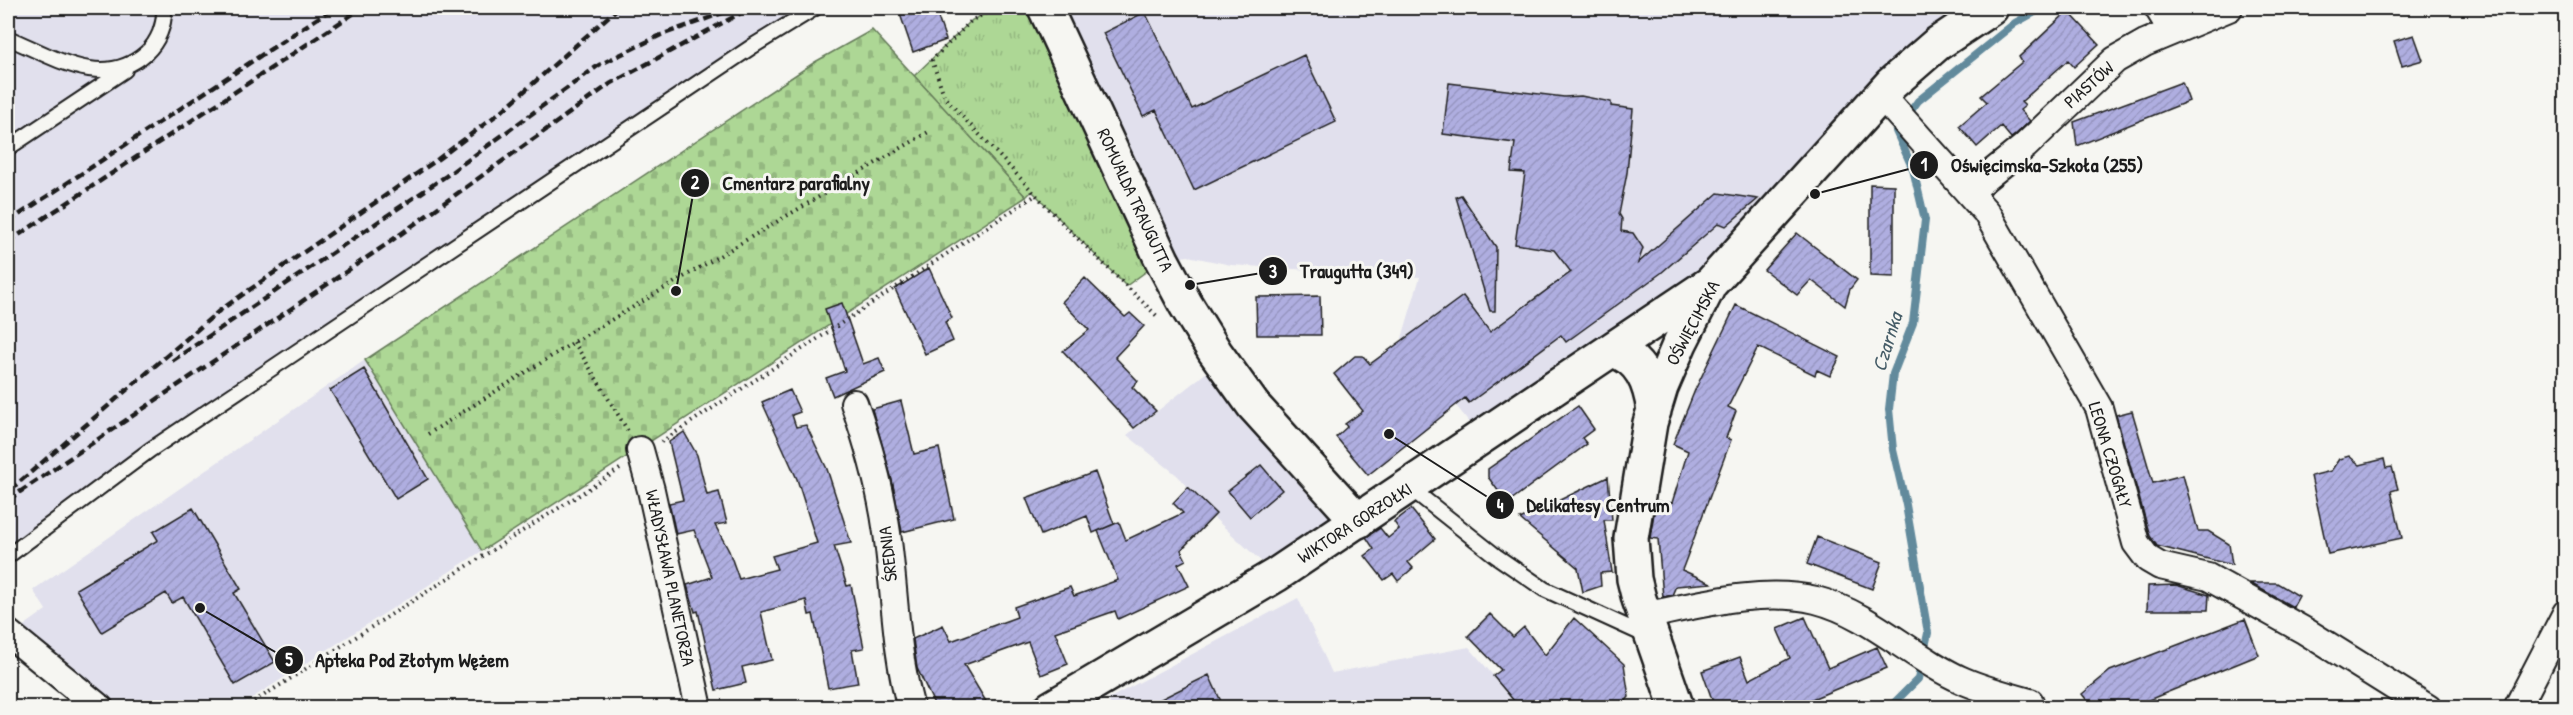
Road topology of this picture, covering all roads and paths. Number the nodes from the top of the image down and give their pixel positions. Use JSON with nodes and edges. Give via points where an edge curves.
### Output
{"nodes":[{"id":1,"x":164,"y":8,"type":"edge"},
{"id":2,"x":815,"y":8,"type":"edge"},
{"id":3,"x":997,"y":8,"type":"edge"},
{"id":4,"x":1045,"y":8,"type":"edge"},
{"id":5,"x":1991,"y":8,"type":"edge"},
{"id":6,"x":2158,"y":8,"type":"edge"},
{"id":7,"x":2229,"y":8,"type":"edge"},
{"id":8,"x":2172,"y":31,"type":"junction"},
{"id":9,"x":8,"y":38,"type":"edge"},
{"id":10,"x":134,"y":63,"type":"junction"},
{"id":11,"x":1881,"y":95,"type":"junction"},
{"id":12,"x":930,"y":131,"type":"dead end"},
{"id":13,"x":8,"y":148,"type":"edge"},
{"id":14,"x":1968,"y":192,"type":"junction"},
{"id":15,"x":1710,"y":284,"type":"junction"},
{"id":16,"x":1159,"y":318,"type":"dead end"},
{"id":17,"x":574,"y":342,"type":"junction"},
{"id":18,"x":1613,"y":350,"type":"junction"},
{"id":19,"x":854,"y":404,"type":"dead end"},
{"id":20,"x":1654,"y":411,"type":"junction"},
{"id":21,"x":428,"y":434,"type":"dead end"},
{"id":22,"x":640,"y":450,"type":"joint"},
{"id":23,"x":1409,"y":487,"type":"junction"},
{"id":24,"x":1358,"y":520,"type":"junction"},
{"id":25,"x":8,"y":556,"type":"edge"},
{"id":26,"x":2565,"y":613,"type":"edge"},
{"id":27,"x":1648,"y":627,"type":"junction"},
{"id":28,"x":8,"y":633,"type":"edge"},
{"id":29,"x":2030,"y":702,"type":"dead end"},
{"id":30,"x":100,"y":708,"type":"edge"},
{"id":31,"x":699,"y":708,"type":"edge"},
{"id":32,"x":911,"y":708,"type":"edge"},
{"id":33,"x":1051,"y":708,"type":"edge"},
{"id":34,"x":1677,"y":708,"type":"edge"},
{"id":35,"x":2428,"y":708,"type":"edge"},
{"id":36,"x":2517,"y":708,"type":"edge"}],
"edges":[{"from":1,"to":10,"type":"lane","via":[[154,45]]},
{"from":2,"to":25,"type":"lane","via":[[150,450]]},
{"from":3,"to":16,"type":"path","via":[[972,20],[932,60],[945,98],[1066,228]]},
{"from":4,"to":24,"type":"main road","name":"ROMUALDA TRAUGUTTA","via":[[1162,260],[1215,352],[1253,405]]},
{"from":5,"to":11,"type":"main road","name":"OŚWIĘCIMSKA","via":[[1936,44]]},
{"from":6,"to":8,"type":"street"},
{"from":7,"to":8,"type":"street","name":"PIASTÓW"},
{"from":8,"to":14,"type":"street","name":"PIASTÓW","via":[[2115,60],[2025,146]]},
{"from":9,"to":10,"type":"lane","via":[[90,71],[114,70]]},
{"from":10,"to":13,"type":"lane"},
{"from":11,"to":14,"type":"street","name":"LEONA CZOGAŁY"},
{"from":11,"to":15,"type":"main road","name":"OŚWIĘCIMSKA"},
{"from":12,"to":17,"type":"path"},
{"from":14,"to":35,"type":"street","name":"LEONA CZOGAŁY","via":[[1986,212],[2099,408],[2136,543],[2148,560],[2216,582]]},
{"from":15,"to":18,"type":"main road","name":"WIKTORA GORZOŁKI"},
{"from":15,"to":20,"type":"main road","name":"OŚWIĘCIMSKA","via":[[1680,343]]},
{"from":17,"to":21,"type":"path"},
{"from":17,"to":22,"type":"path"},
{"from":18,"to":20,"type":"main road","via":[[1630,357],[1645,377]]},
{"from":18,"to":23,"type":"main road","name":"WIKTORA GORZOŁKI"},
{"from":19,"to":32,"type":"street","name":"ŚREDNIA","via":[[868,443],[887,533],[896,624]]},
{"from":20,"to":27,"type":"main road","name":"OŚWIĘCIMSKA","via":[[1631,538],[1634,579]]},
{"from":22,"to":31,"type":"street","name":"WŁADYSŁAWA PLANETORZA"},
{"from":23,"to":24,"type":"main road","name":"WIKTORA GORZOŁKI"},
{"from":23,"to":27,"type":"lane","via":[[1544,589]]},
{"from":24,"to":33,"type":"main road","name":"WIKTORA GORZOŁKI","via":[[1276,575]]},
{"from":26,"to":36,"type":"street"},
{"from":27,"to":29,"type":"street","via":[[1717,602],[1787,596],[1816,600],[1847,611],[1964,681]]},
{"from":27,"to":34,"type":"main road","name":"OŚWIĘCIMSKA"},
{"from":28,"to":30,"type":"street"}]}
